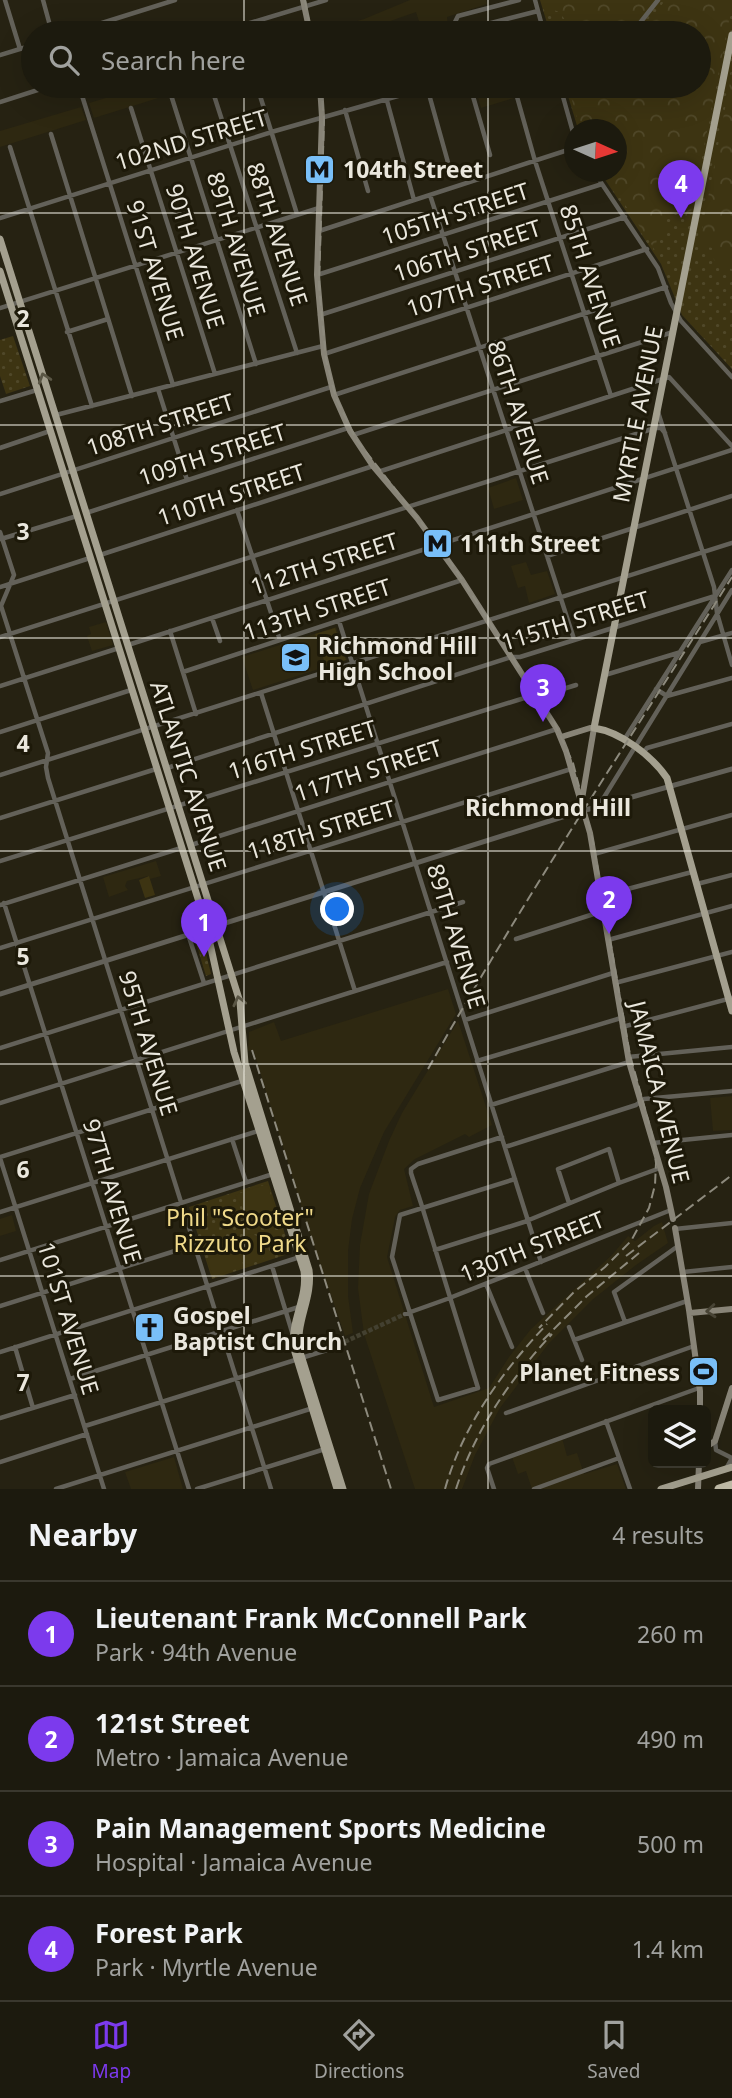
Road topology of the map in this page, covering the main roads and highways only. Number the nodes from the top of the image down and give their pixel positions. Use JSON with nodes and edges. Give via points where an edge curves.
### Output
{"nodes":[{"id":1,"x":304,"y":3,"type":"edge"},
{"id":2,"x":308,"y":21,"type":"edge"},
{"id":3,"x":732,"y":35,"type":"edge"},
{"id":4,"x":321,"y":98,"type":"edge"},
{"id":5,"x":0,"y":239,"type":"edge"},
{"id":6,"x":0,"y":271,"type":"edge"},
{"id":7,"x":109,"y":601,"type":"junction"},
{"id":8,"x":594,"y":728,"type":"junction"},
{"id":9,"x":561,"y":737,"type":"junction"},
{"id":10,"x":585,"y":778,"type":"junction"},
{"id":11,"x":576,"y":781,"type":"junction"},
{"id":12,"x":581,"y":802,"type":"junction"},
{"id":13,"x":730,"y":998,"type":"edge"},
{"id":14,"x":732,"y":1011,"type":"edge"},
{"id":15,"x":246,"y":1079,"type":"junction"},
{"id":16,"x":673,"y":1219,"type":"dead end"},
{"id":17,"x":675,"y":1229,"type":"road end"},
{"id":18,"x":303,"y":1305,"type":"junction"},
{"id":19,"x":732,"y":1309,"type":"edge"},
{"id":20,"x":690,"y":1313,"type":"junction"},
{"id":21,"x":299,"y":1359,"type":"junction"},
{"id":22,"x":732,"y":1388,"type":"edge"},
{"id":23,"x":700,"y":1405,"type":"edge"},
{"id":24,"x":711,"y":1444,"type":"edge"},
{"id":25,"x":730,"y":1467,"type":"edge"},
{"id":26,"x":699,"y":1468,"type":"edge"},
{"id":27,"x":699,"y":1476,"type":"junction"},
{"id":28,"x":732,"y":1485,"type":"edge"},
{"id":29,"x":698,"y":1487,"type":"edge"},
{"id":30,"x":339,"y":1489,"type":"edge"},
{"id":31,"x":661,"y":1489,"type":"edge"},
{"id":32,"x":719,"y":1489,"type":"edge"}],
"edges":[{"from":1,"to":2,"type":"main road"},
{"from":3,"to":8,"type":"main road","name":"MYRTLE AVENUE"},
{"from":4,"to":9,"type":"main road","name":"JAMAICA AVENUE","via":[[317,275],[332,391],[350,432],[438,545]]},
{"from":7,"to":5,"type":"main road","name":"ATLANTIC AVENUE","one_way":true,"via":[[99,555]]},
{"from":6,"to":7,"type":"main road","name":"ATLANTIC AVENUE","via":[[90,558]]},
{"from":7,"to":15,"type":"main road","name":"ATLANTIC AVENUE","via":[[118,648],[194,888],[229,1031]]},
{"from":15,"to":7,"type":"main road","name":"ATLANTIC AVENUE","one_way":true,"via":[[240,1002]]},
{"from":8,"to":9,"type":"main road"},
{"from":8,"to":10,"type":"main road","name":"MYRTLE AVENUE"},
{"from":8,"to":13,"type":"main road","via":[[624,740],[662,770]]},
{"from":9,"to":11,"type":"main road","name":"JAMAICA AVENUE"},
{"from":10,"to":11,"type":"main road"},
{"from":10,"to":12,"type":"main road","name":"MYRTLE AVENUE"},
{"from":11,"to":12,"type":"main road","name":"JAMAICA AVENUE"},
{"from":12,"to":16,"type":"main road","name":"JAMAICA AVENUE","via":[[628,1059]]},
{"from":13,"to":14,"type":"main road"},
{"from":15,"to":18,"type":"main road","name":"ATLANTIC AVENUE","via":[[310,1279]]},
{"from":17,"to":20,"type":"main road"},
{"from":18,"to":21,"type":"main road","name":"ATLANTIC AVENUE"},
{"from":18,"to":21,"type":"main road","name":"ATLANTIC AVENUE","via":[[293,1334]]},
{"from":19,"to":20,"type":"main road","one_way":true},
{"from":20,"to":23,"type":"main road"},
{"from":21,"to":30,"type":"main road","name":"ATLANTIC AVENUE"},
{"from":22,"to":24,"type":"main road"},
{"from":25,"to":27,"type":"main road"},
{"from":26,"to":27,"type":"main road"},
{"from":27,"to":29,"type":"main road"},
{"from":27,"to":31,"type":"main road"},
{"from":28,"to":32,"type":"highway"}]}
